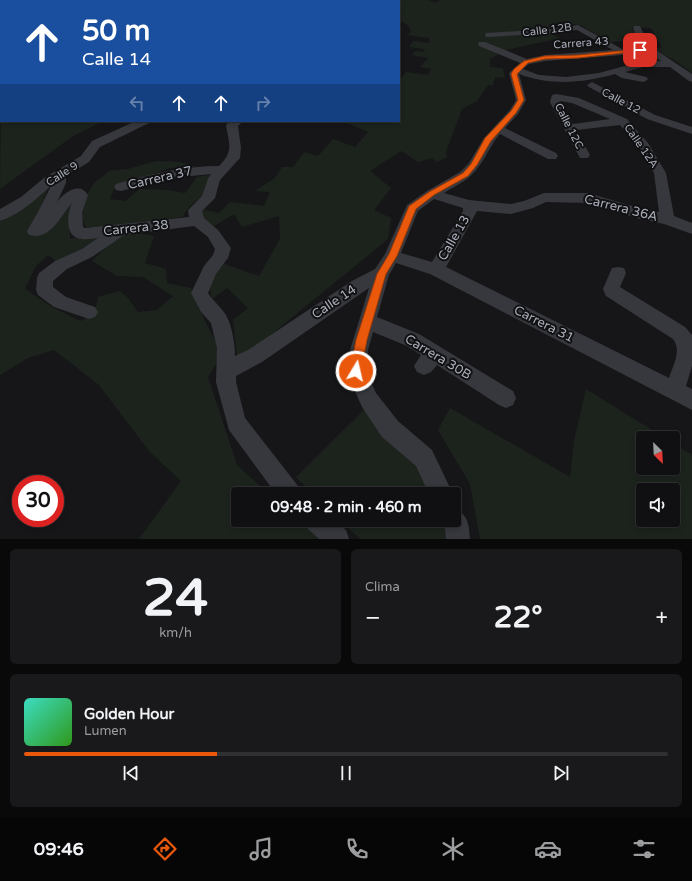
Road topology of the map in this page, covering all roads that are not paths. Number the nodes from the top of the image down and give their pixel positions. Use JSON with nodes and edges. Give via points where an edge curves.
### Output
{"nodes":[{"id":1,"x":637,"y":28,"type":"dead end"},
{"id":2,"x":489,"y":35,"type":"dead end"},
{"id":3,"x":482,"y":44,"type":"dead end"},
{"id":4,"x":650,"y":50,"type":"junction"},
{"id":5,"x":622,"y":52,"type":"junction"},
{"id":6,"x":526,"y":62,"type":"junction"},
{"id":7,"x":672,"y":64,"type":"junction"},
{"id":8,"x":516,"y":70,"type":"junction"},
{"id":9,"x":616,"y":72,"type":"junction"},
{"id":10,"x":643,"y":79,"type":"dead end"},
{"id":11,"x":692,"y":80,"type":"edge"},
{"id":12,"x":592,"y":85,"type":"dead end"},
{"id":13,"x":555,"y":99,"type":"junction"},
{"id":14,"x":651,"y":117,"type":"junction"},
{"id":15,"x":623,"y":120,"type":"junction"},
{"id":16,"x":143,"y":122,"type":"edge"},
{"id":17,"x":236,"y":122,"type":"edge"},
{"id":18,"x":602,"y":123,"type":"junction"},
{"id":19,"x":569,"y":128,"type":"junction"},
{"id":20,"x":498,"y":129,"type":"junction"},
{"id":21,"x":692,"y":131,"type":"edge"},
{"id":22,"x":584,"y":155,"type":"dead end"},
{"id":23,"x":552,"y":156,"type":"dead end"},
{"id":24,"x":223,"y":170,"type":"junction"},
{"id":25,"x":60,"y":174,"type":"junction"},
{"id":26,"x":121,"y":187,"type":"dead end"},
{"id":27,"x":432,"y":194,"type":"junction"},
{"id":28,"x":469,"y":205,"type":"junction"},
{"id":29,"x":0,"y":216,"type":"edge"},
{"id":30,"x":668,"y":219,"type":"junction"},
{"id":31,"x":197,"y":221,"type":"junction"},
{"id":32,"x":692,"y":229,"type":"edge"},
{"id":33,"x":120,"y":230,"type":"junction"},
{"id":34,"x":392,"y":256,"type":"junction"},
{"id":35,"x":436,"y":270,"type":"junction"},
{"id":36,"x":618,"y":273,"type":"dead end"},
{"id":37,"x":381,"y":274,"type":"junction"},
{"id":38,"x":89,"y":312,"type":"dead end"},
{"id":39,"x":368,"y":321,"type":"junction"},
{"id":40,"x":226,"y":371,"type":"junction"},
{"id":41,"x":675,"y":392,"type":"junction"},
{"id":42,"x":506,"y":398,"type":"dead end"},
{"id":43,"x":692,"y":400,"type":"edge"},
{"id":44,"x":285,"y":487,"type":"edge"},
{"id":45,"x":438,"y":487,"type":"edge"},
{"id":46,"x":324,"y":527,"type":"edge"},
{"id":47,"x":457,"y":527,"type":"edge"},
{"id":48,"x":337,"y":539,"type":"edge"},
{"id":49,"x":458,"y":539,"type":"edge"}],
"edges":[{"from":1,"to":4,"type":"street","via":[[644,44]]},
{"from":2,"to":5,"type":"street","name":"Calle 12B","via":[[578,27]]},
{"from":3,"to":6,"type":"street"},
{"from":4,"to":5,"type":"street","name":"Carrera 43"},
{"from":4,"to":7,"type":"street"},
{"from":5,"to":6,"type":"street","name":"Carrera 43","via":[[545,58]]},
{"from":6,"to":8,"type":"street","name":"Carrera 43"},
{"from":7,"to":9,"type":"street","via":[[643,64]]},
{"from":7,"to":11,"type":"street"},
{"from":8,"to":9,"type":"street","via":[[538,78],[566,80]]},
{"from":8,"to":20,"type":"street","via":[[514,74],[521,100]]},
{"from":9,"to":10,"type":"street"},
{"from":12,"to":14,"type":"street","name":"Calle 12"},
{"from":13,"to":15,"type":"street","name":"Calle 12A","via":[[575,100]]},
{"from":13,"to":18,"type":"street"},
{"from":13,"to":19,"type":"street","name":"Calle 12C"},
{"from":14,"to":15,"type":"street"},
{"from":14,"to":21,"type":"street","name":"Calle 12"},
{"from":15,"to":18,"type":"street"},
{"from":15,"to":30,"type":"street","name":"Calle 12A","via":[[644,146],[660,173]]},
{"from":16,"to":25,"type":"street","name":"Calle 9","via":[[96,144],[85,159]]},
{"from":17,"to":24,"type":"street","via":[[232,125],[234,158]]},
{"from":18,"to":19,"type":"street"},
{"from":19,"to":22,"type":"street","name":"Calle 12C"},
{"from":20,"to":23,"type":"street"},
{"from":20,"to":27,"type":"street","via":[[465,175]]},
{"from":24,"to":26,"type":"street","name":"Carrera 37","via":[[168,174]]},
{"from":24,"to":31,"type":"street","via":[[214,179],[208,198],[195,210]]},
{"from":25,"to":29,"type":"street","name":"Calle 9"},
{"from":25,"to":33,"type":"street","name":"Carrera 38","via":[[59,183],[34,231],[42,229],[70,195],[77,193],[81,195],[75,213],[76,229],[82,234]]},
{"from":27,"to":28,"type":"street","name":"Carrera 36A"},
{"from":27,"to":34,"type":"street","via":[[412,208]]},
{"from":28,"to":30,"type":"street","name":"Carrera 36A","via":[[511,209],[544,198],[588,198],[640,214]]},
{"from":28,"to":35,"type":"street","name":"Calle 13","via":[[470,211]]},
{"from":30,"to":32,"type":"street","name":"Carrera 36A"},
{"from":31,"to":33,"type":"street","name":"Carrera 38"},
{"from":31,"to":40,"type":"street","via":[[211,232],[223,248],[200,293],[207,307],[218,319],[226,348]]},
{"from":33,"to":38,"type":"street","via":[[87,253],[61,265],[45,278],[44,290],[60,302]]},
{"from":34,"to":35,"type":"street","name":"Carrera 31"},
{"from":34,"to":37,"type":"street"},
{"from":35,"to":41,"type":"street","name":"Carrera 31"},
{"from":36,"to":41,"type":"street","via":[[612,291],[679,333],[686,342],[687,350]]},
{"from":37,"to":39,"type":"street"},
{"from":37,"to":40,"type":"street","name":"Calle 14","via":[[358,286],[255,356]]},
{"from":39,"to":42,"type":"street","name":"Carrera 30B","via":[[413,340],[429,360]]},
{"from":39,"to":45,"type":"street","via":[[356,371],[369,400],[390,429],[424,458]]},
{"from":40,"to":44,"type":"street","via":[[226,382],[236,423]]},
{"from":41,"to":43,"type":"street","name":"Carrera 31"},
{"from":46,"to":48,"type":"street"},
{"from":47,"to":49,"type":"street"}]}
